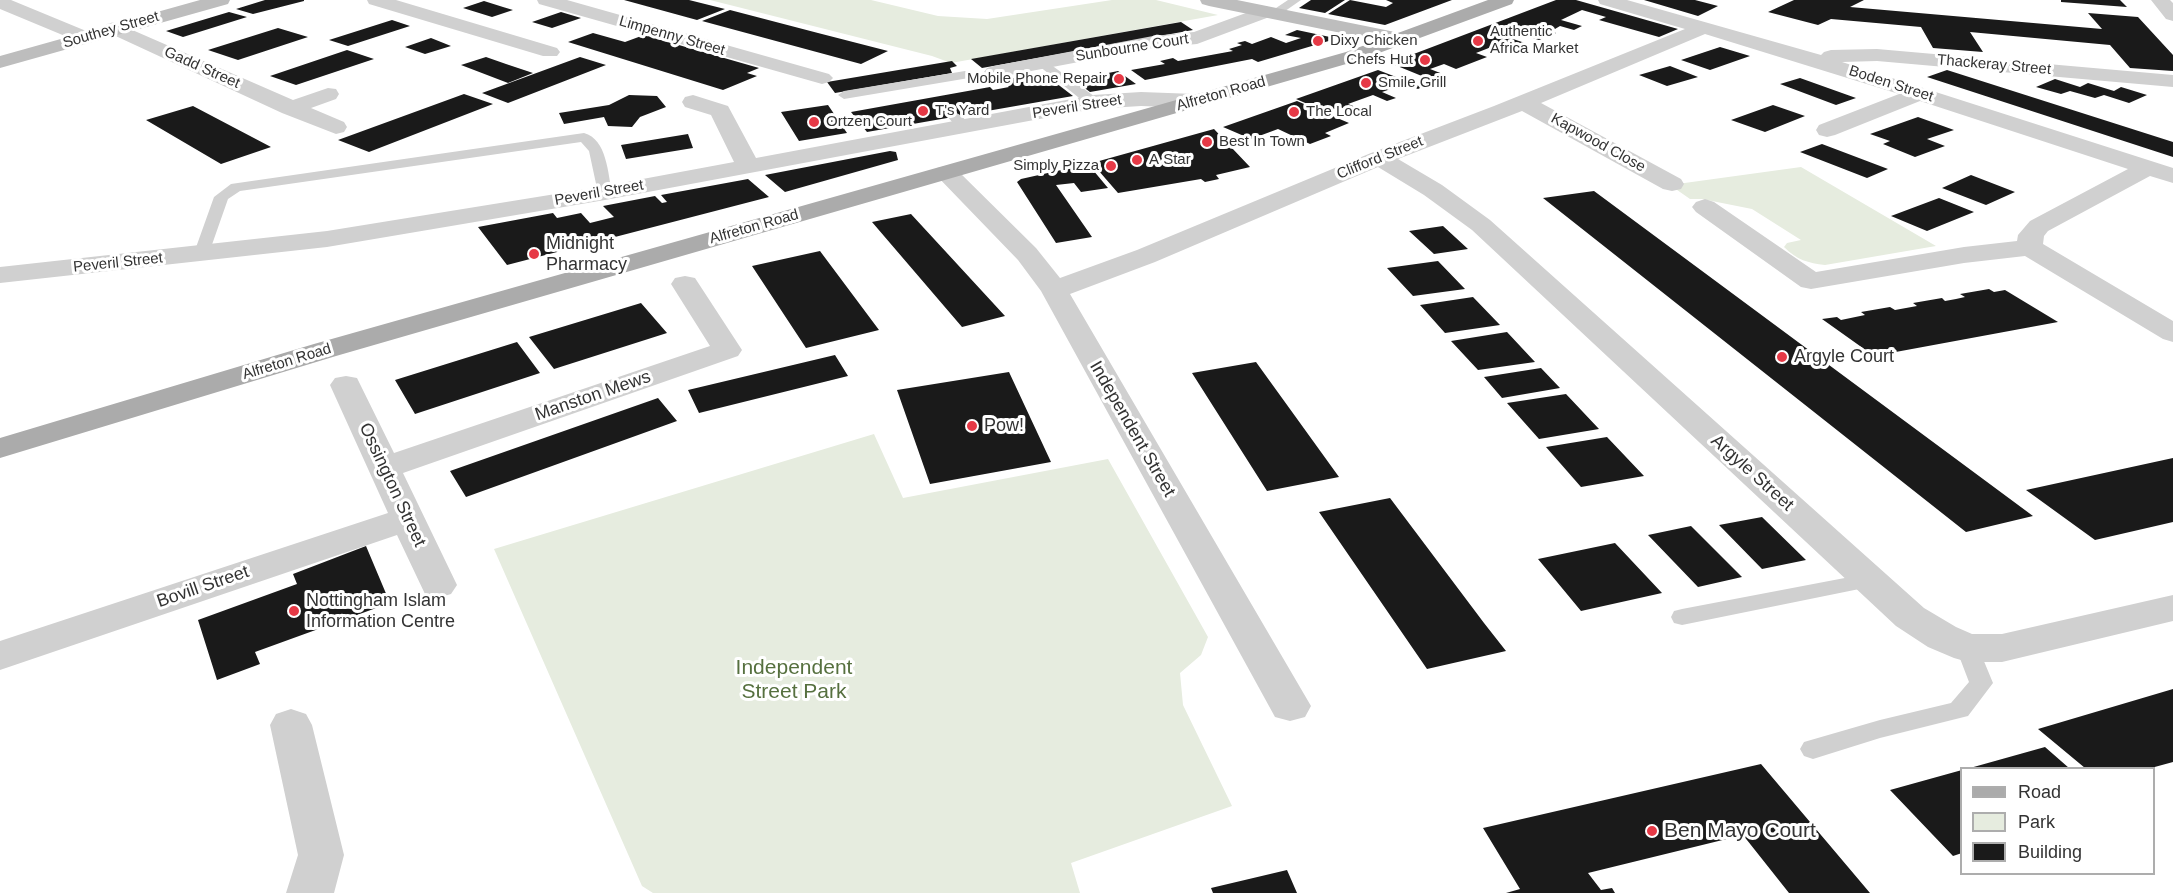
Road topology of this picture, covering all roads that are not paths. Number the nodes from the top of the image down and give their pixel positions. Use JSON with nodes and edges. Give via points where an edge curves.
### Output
{"nodes":[{"id":1,"x":222,"y":0,"type":"edge"},
{"id":2,"x":376,"y":0,"type":"edge"},
{"id":3,"x":546,"y":0,"type":"edge"},
{"id":4,"x":1209,"y":0,"type":"edge"},
{"id":5,"x":1296,"y":0,"type":"edge"},
{"id":6,"x":1505,"y":0,"type":"edge"},
{"id":7,"x":1607,"y":0,"type":"edge"},
{"id":8,"x":2160,"y":0,"type":"edge"},
{"id":9,"x":0,"y":2,"type":"edge"},
{"id":10,"x":1269,"y":13,"type":"junction"},
{"id":11,"x":2173,"y":15,"type":"edge"},
{"id":12,"x":1706,"y":27,"type":"junction"},
{"id":13,"x":114,"y":28,"type":"junction"},
{"id":14,"x":84,"y":38,"type":"junction"},
{"id":15,"x":1400,"y":39,"type":"junction"},
{"id":16,"x":553,"y":44,"type":"dead end"},
{"id":17,"x":1815,"y":60,"type":"junction"},
{"id":18,"x":0,"y":62,"type":"edge"},
{"id":19,"x":1043,"y":63,"type":"junction"},
{"id":20,"x":798,"y":72,"type":"junction"},
{"id":21,"x":994,"y":72,"type":"dead end"},
{"id":22,"x":965,"y":75,"type":"dead end"},
{"id":23,"x":822,"y":78,"type":"dead end"},
{"id":24,"x":2173,"y":81,"type":"edge"},
{"id":25,"x":774,"y":82,"type":"dead end"},
{"id":26,"x":921,"y":83,"type":"junction"},
{"id":27,"x":1922,"y":93,"type":"junction"},
{"id":28,"x":328,"y":94,"type":"dead end"},
{"id":29,"x":844,"y":95,"type":"dead end"},
{"id":30,"x":935,"y":98,"type":"dead end"},
{"id":31,"x":1195,"y":101,"type":"junction"},
{"id":32,"x":693,"y":102,"type":"dead end"},
{"id":33,"x":1093,"y":102,"type":"junction"},
{"id":34,"x":1523,"y":102,"type":"junction"},
{"id":35,"x":290,"y":108,"type":"junction"},
{"id":36,"x":336,"y":127,"type":"dead end"},
{"id":37,"x":1827,"y":130,"type":"dead end"},
{"id":38,"x":1379,"y":158,"type":"junction"},
{"id":39,"x":748,"y":166,"type":"junction"},
{"id":40,"x":2148,"y":168,"type":"junction"},
{"id":41,"x":946,"y":173,"type":"junction"},
{"id":42,"x":2173,"y":176,"type":"edge"},
{"id":43,"x":1672,"y":184,"type":"dead end"},
{"id":44,"x":605,"y":193,"type":"junction"},
{"id":45,"x":1705,"y":207,"type":"dead end"},
{"id":46,"x":1776,"y":229,"type":"dead end"},
{"id":47,"x":1742,"y":234,"type":"junction"},
{"id":48,"x":2030,"y":247,"type":"junction"},
{"id":49,"x":202,"y":253,"type":"junction"},
{"id":50,"x":0,"y":275,"type":"edge"},
{"id":51,"x":686,"y":284,"type":"dead end"},
{"id":52,"x":1054,"y":291,"type":"junction"},
{"id":53,"x":2173,"y":333,"type":"edge"},
{"id":54,"x":346,"y":385,"type":"dead end"},
{"id":55,"x":0,"y":448,"type":"edge"},
{"id":56,"x":384,"y":468,"type":"junction"},
{"id":57,"x":407,"y":519,"type":"junction"},
{"id":58,"x":1871,"y":580,"type":"junction"},
{"id":59,"x":438,"y":585,"type":"dead end"},
{"id":60,"x":2173,"y":608,"type":"edge"},
{"id":61,"x":1682,"y":617,"type":"dead end"},
{"id":62,"x":1968,"y":648,"type":"junction"},
{"id":63,"x":0,"y":656,"type":"edge"},
{"id":64,"x":1290,"y":706,"type":"dead end"},
{"id":65,"x":291,"y":724,"type":"dead end"},
{"id":66,"x":1813,"y":749,"type":"dead end"},
{"id":67,"x":310,"y":893,"type":"edge"}],
"edges":[{"from":1,"to":13,"type":"street","name":"Southey Street"},
{"from":2,"to":16,"type":"street","via":[[529,45]]},
{"from":3,"to":20,"type":"street","name":"Limpenny Street"},
{"from":4,"to":10,"type":"street"},
{"from":5,"to":10,"type":"lane"},
{"from":6,"to":15,"type":"main road","name":"Alfreton Road"},
{"from":7,"to":12,"type":"street","name":"Boden Street"},
{"from":8,"to":11,"type":"street"},
{"from":9,"to":14,"type":"street"},
{"from":10,"to":15,"type":"street"},
{"from":10,"to":19,"type":"street","name":"Sunbourne Court","via":[[1197,38]]},
{"from":12,"to":17,"type":"street","name":"Boden Street"},
{"from":12,"to":34,"type":"street","name":"Clifford Street"},
{"from":13,"to":14,"type":"street","name":"Southey Street"},
{"from":13,"to":35,"type":"street","name":"Gadd Street"},
{"from":14,"to":18,"type":"street","name":"Southey Street"},
{"from":15,"to":31,"type":"main road","name":"Alfreton Road"},
{"from":17,"to":24,"type":"street","name":"Thackeray Street","via":[[1838,54],[1867,54]]},
{"from":17,"to":27,"type":"street","name":"Boden Street"},
{"from":19,"to":21,"type":"street","name":"Sunbourne Court"},
{"from":19,"to":33,"type":"lane"},
{"from":20,"to":23,"type":"street","name":"Limpenny Street"},
{"from":20,"to":25,"type":"street"},
{"from":22,"to":26,"type":"lane"},
{"from":26,"to":29,"type":"lane"},
{"from":26,"to":30,"type":"lane"},
{"from":27,"to":37,"type":"street"},
{"from":27,"to":40,"type":"street","name":"Boden Street"},
{"from":28,"to":35,"type":"street"},
{"from":31,"to":33,"type":"street","name":"Peveril Street"},
{"from":31,"to":41,"type":"main road","name":"Alfreton Road"},
{"from":32,"to":39,"type":"street","via":[[720,111]]},
{"from":33,"to":39,"type":"street","name":"Peveril Street","via":[[958,121]]},
{"from":34,"to":38,"type":"street","name":"Clifford Street"},
{"from":34,"to":43,"type":"street","name":"Kapwood Close"},
{"from":35,"to":36,"type":"street","name":"Gadd Street"},
{"from":38,"to":52,"type":"street","name":"Clifford Street"},
{"from":38,"to":58,"type":"street","name":"Argyle Street","via":[[1433,190],[1480,225]]},
{"from":39,"to":44,"type":"street","name":"Peveril Street"},
{"from":40,"to":42,"type":"street","name":"Boden Street"},
{"from":40,"to":48,"type":"street","via":[[2039,226],[2031,235]]},
{"from":41,"to":52,"type":"street","name":"Independent Street","via":[[1019,245]]},
{"from":41,"to":55,"type":"main road","name":"Alfreton Road","via":[[325,350]]},
{"from":44,"to":49,"type":"street","name":"Peveril Street","via":[[327,239]]},
{"from":44,"to":49,"type":"lane","via":[[596,150],[584,138],[279,180],[236,187],[221,196]]},
{"from":45,"to":47,"type":"street"},
{"from":46,"to":47,"type":"street"},
{"from":47,"to":48,"type":"street","via":[[1811,281]]},
{"from":48,"to":53,"type":"street"},
{"from":49,"to":50,"type":"street","name":"Peveril Street"},
{"from":51,"to":56,"type":"street","name":"Manston Mews","via":[[727,350]]},
{"from":52,"to":64,"type":"street","name":"Independent Street"},
{"from":54,"to":56,"type":"street","name":"Ossington Street"},
{"from":56,"to":57,"type":"street","name":"Ossington Street"},
{"from":57,"to":59,"type":"street","name":"Ossington Street"},
{"from":57,"to":63,"type":"street","name":"Bovill Street"},
{"from":58,"to":61,"type":"lane"},
{"from":58,"to":62,"type":"street","name":"Argyle Street","via":[[1911,617]]},
{"from":60,"to":62,"type":"street","name":"Argyle Street","via":[[2002,648]]},
{"from":62,"to":66,"type":"lane","via":[[1981,683],[1959,710]]},
{"from":65,"to":67,"type":"street","via":[[321,855]]}]}
